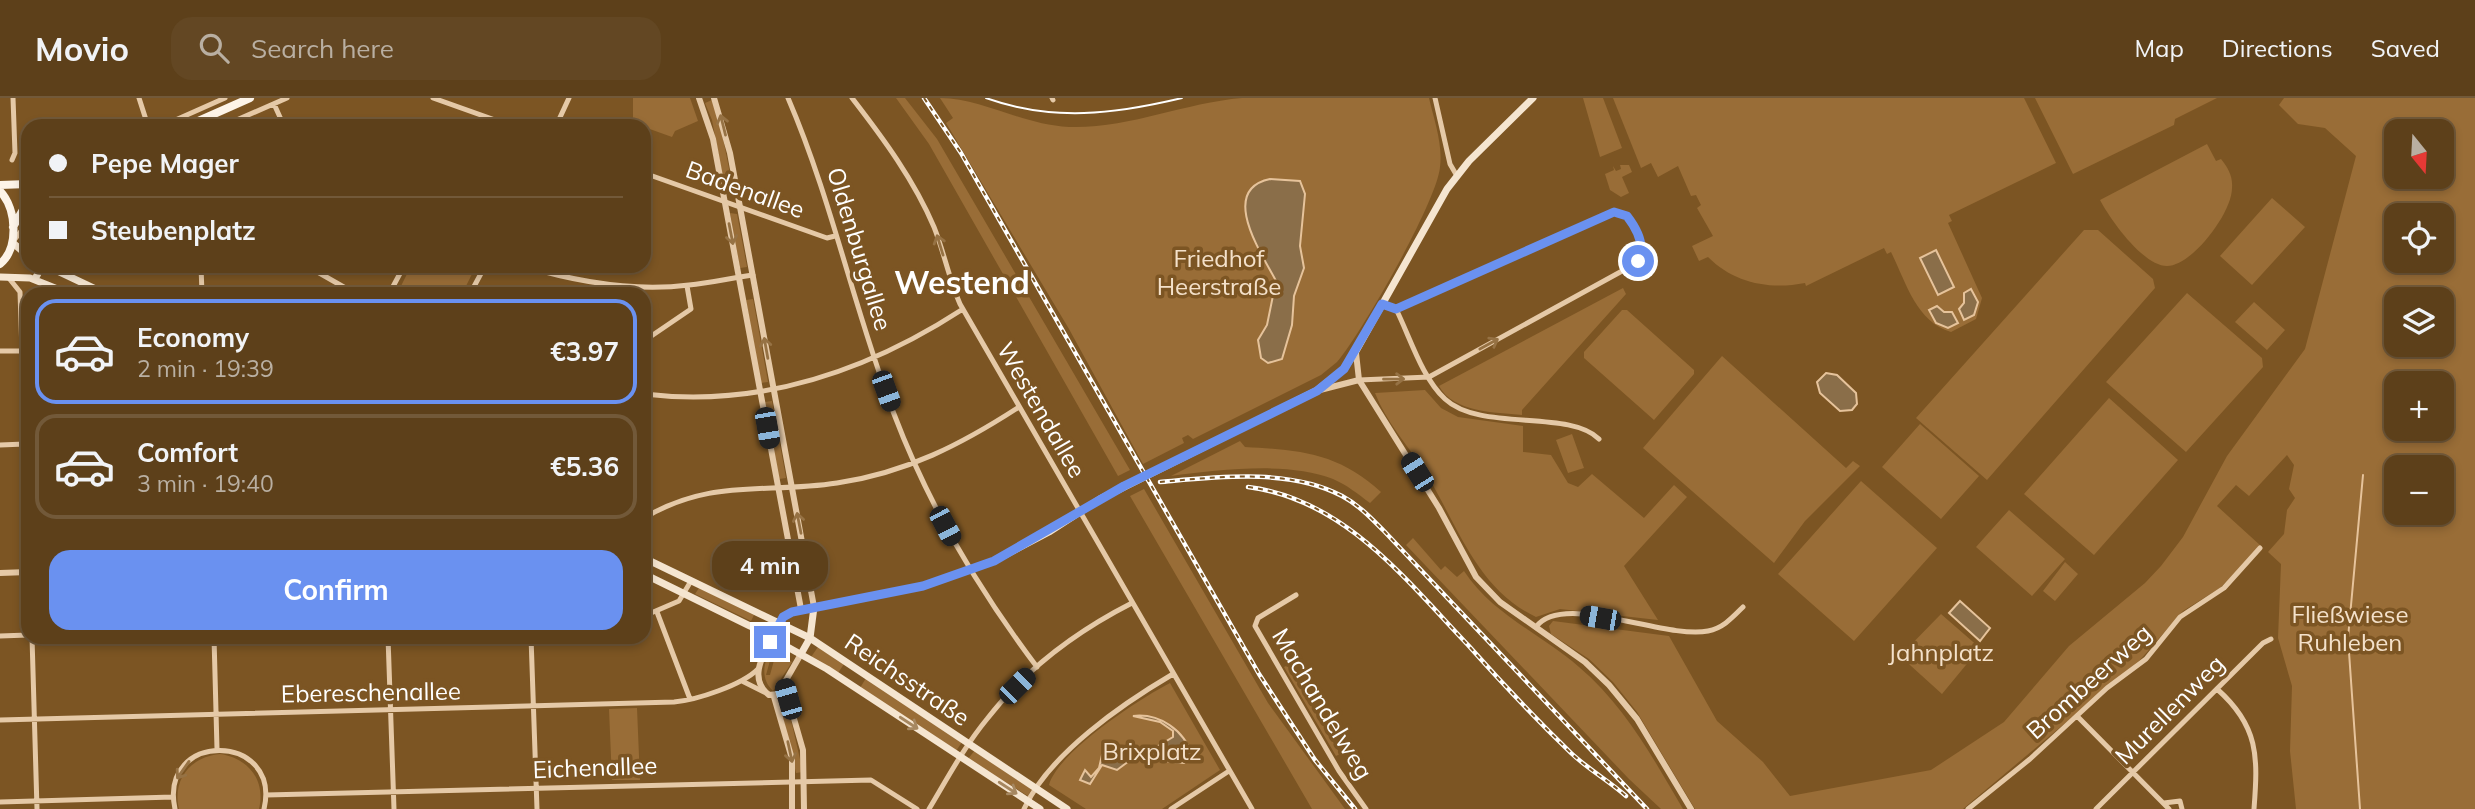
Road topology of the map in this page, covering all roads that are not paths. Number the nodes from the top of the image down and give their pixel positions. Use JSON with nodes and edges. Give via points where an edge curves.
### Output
{"nodes":[{"id":1,"x":13,"y":98,"type":"edge"},
{"id":2,"x":139,"y":98,"type":"edge"},
{"id":3,"x":225,"y":98,"type":"edge"},
{"id":4,"x":250,"y":98,"type":"edge"},
{"id":5,"x":287,"y":98,"type":"edge"},
{"id":6,"x":433,"y":98,"type":"edge"},
{"id":7,"x":569,"y":98,"type":"edge"},
{"id":8,"x":699,"y":98,"type":"edge"},
{"id":9,"x":714,"y":98,"type":"edge"},
{"id":10,"x":788,"y":98,"type":"edge"},
{"id":11,"x":852,"y":98,"type":"edge"},
{"id":12,"x":1435,"y":98,"type":"edge"},
{"id":13,"x":1533,"y":98,"type":"edge"},
{"id":14,"x":274,"y":104,"type":"junction"},
{"id":15,"x":146,"y":119,"type":"edge"},
{"id":16,"x":178,"y":119,"type":"edge"},
{"id":17,"x":203,"y":119,"type":"edge"},
{"id":18,"x":239,"y":119,"type":"edge"},
{"id":19,"x":281,"y":119,"type":"edge"},
{"id":20,"x":492,"y":119,"type":"edge"},
{"id":21,"x":559,"y":119,"type":"edge"},
{"id":22,"x":12,"y":160,"type":"dead end"},
{"id":23,"x":651,"y":175,"type":"edge"},
{"id":24,"x":1457,"y":176,"type":"junction"},
{"id":25,"x":21,"y":184,"type":"edge"},
{"id":26,"x":0,"y":185,"type":"edge"},
{"id":27,"x":0,"y":191,"type":"edge"},
{"id":28,"x":724,"y":201,"type":"junction"},
{"id":29,"x":740,"y":207,"type":"junction"},
{"id":30,"x":21,"y":213,"type":"edge"},
{"id":31,"x":13,"y":226,"type":"junction"},
{"id":32,"x":21,"y":231,"type":"edge"},
{"id":33,"x":835,"y":236,"type":"junction"},
{"id":34,"x":13,"y":242,"type":"junction"},
{"id":35,"x":21,"y":249,"type":"edge"},
{"id":36,"x":0,"y":264,"type":"edge"},
{"id":37,"x":39,"y":273,"type":"edge"},
{"id":38,"x":60,"y":273,"type":"edge"},
{"id":39,"x":319,"y":273,"type":"edge"},
{"id":40,"x":552,"y":273,"type":"edge"},
{"id":41,"x":752,"y":275,"type":"junction"},
{"id":42,"x":4,"y":277,"type":"edge"},
{"id":43,"x":739,"y":277,"type":"junction"},
{"id":44,"x":35,"y":279,"type":"junction"},
{"id":45,"x":687,"y":286,"type":"junction"},
{"id":46,"x":54,"y":287,"type":"edge"},
{"id":47,"x":90,"y":287,"type":"edge"},
{"id":48,"x":344,"y":287,"type":"edge"},
{"id":49,"x":755,"y":289,"type":"junction"},
{"id":50,"x":742,"y":291,"type":"junction"},
{"id":51,"x":1382,"y":304,"type":"junction"},
{"id":52,"x":963,"y":309,"type":"junction"},
{"id":53,"x":1396,"y":309,"type":"junction"},
{"id":54,"x":21,"y":322,"type":"edge"},
{"id":55,"x":651,"y":336,"type":"edge"},
{"id":56,"x":0,"y":351,"type":"edge"},
{"id":57,"x":21,"y":351,"type":"edge"},
{"id":58,"x":1356,"y":351,"type":"junction"},
{"id":59,"x":874,"y":359,"type":"junction"},
{"id":60,"x":1429,"y":377,"type":"junction"},
{"id":61,"x":1359,"y":380,"type":"junction"},
{"id":62,"x":774,"y":390,"type":"junction"},
{"id":63,"x":1317,"y":391,"type":"junction"},
{"id":64,"x":760,"y":393,"type":"junction"},
{"id":65,"x":651,"y":395,"type":"edge"},
{"id":66,"x":1019,"y":407,"type":"junction"},
{"id":67,"x":1598,"y":439,"type":"dead end"},
{"id":68,"x":0,"y":444,"type":"edge"},
{"id":69,"x":21,"y":444,"type":"edge"},
{"id":70,"x":914,"y":464,"type":"junction"},
{"id":71,"x":792,"y":487,"type":"junction"},
{"id":72,"x":778,"y":488,"type":"junction"},
{"id":73,"x":1080,"y":512,"type":"junction"},
{"id":74,"x":651,"y":515,"type":"edge"},
{"id":75,"x":2260,"y":548,"type":"dead end"},
{"id":76,"x":651,"y":561,"type":"edge"},
{"id":77,"x":969,"y":571,"type":"junction"},
{"id":78,"x":21,"y":572,"type":"edge"},
{"id":79,"x":0,"y":573,"type":"edge"},
{"id":80,"x":651,"y":576,"type":"edge"},
{"id":81,"x":691,"y":581,"type":"junction"},
{"id":82,"x":685,"y":593,"type":"junction"},
{"id":83,"x":1296,"y":595,"type":"dead end"},
{"id":84,"x":1132,"y":603,"type":"junction"},
{"id":85,"x":814,"y":607,"type":"junction"},
{"id":86,"x":1743,"y":607,"type":"dead end"},
{"id":87,"x":801,"y":609,"type":"junction"},
{"id":88,"x":657,"y":612,"type":"junction"},
{"id":89,"x":651,"y":614,"type":"edge"},
{"id":90,"x":780,"y":622,"type":"junction"},
{"id":91,"x":1536,"y":627,"type":"junction"},
{"id":92,"x":0,"y":636,"type":"edge"},
{"id":93,"x":21,"y":636,"type":"edge"},
{"id":94,"x":772,"y":638,"type":"junction"},
{"id":95,"x":810,"y":638,"type":"junction"},
{"id":96,"x":2271,"y":639,"type":"dead end"},
{"id":97,"x":30,"y":644,"type":"edge"},
{"id":98,"x":214,"y":644,"type":"edge"},
{"id":99,"x":388,"y":644,"type":"edge"},
{"id":100,"x":531,"y":644,"type":"edge"},
{"id":101,"x":801,"y":654,"type":"junction"},
{"id":102,"x":1037,"y":667,"type":"junction"},
{"id":103,"x":758,"y":669,"type":"junction"},
{"id":104,"x":1173,"y":674,"type":"junction"},
{"id":105,"x":738,"y":680,"type":"junction"},
{"id":106,"x":784,"y":684,"type":"junction"},
{"id":107,"x":2217,"y":689,"type":"junction"},
{"id":108,"x":764,"y":692,"type":"junction"},
{"id":109,"x":774,"y":697,"type":"junction"},
{"id":110,"x":690,"y":699,"type":"junction"},
{"id":111,"x":533,"y":706,"type":"junction"},
{"id":112,"x":390,"y":710,"type":"junction"},
{"id":113,"x":216,"y":714,"type":"junction"},
{"id":114,"x":2077,"y":716,"type":"junction"},
{"id":115,"x":34,"y":719,"type":"junction"},
{"id":116,"x":0,"y":720,"type":"edge"},
{"id":117,"x":969,"y":744,"type":"junction"},
{"id":118,"x":217,"y":749,"type":"junction"},
{"id":119,"x":961,"y":757,"type":"junction"},
{"id":120,"x":1227,"y":773,"type":"junction"},
{"id":121,"x":2132,"y":773,"type":"junction"},
{"id":122,"x":805,"y":780,"type":"junction"},
{"id":123,"x":794,"y":781,"type":"junction"},
{"id":124,"x":536,"y":788,"type":"junction"},
{"id":125,"x":1037,"y":789,"type":"junction"},
{"id":126,"x":393,"y":792,"type":"junction"},
{"id":127,"x":266,"y":795,"type":"junction"},
{"id":128,"x":173,"y":797,"type":"junction"},
{"id":129,"x":37,"y":800,"type":"junction"},
{"id":130,"x":1028,"y":801,"type":"junction"},
{"id":131,"x":0,"y":802,"type":"edge"},
{"id":132,"x":2164,"y":803,"type":"junction"},
{"id":133,"x":37,"y":809,"type":"edge"},
{"id":134,"x":174,"y":809,"type":"edge"},
{"id":135,"x":264,"y":809,"type":"edge"},
{"id":136,"x":394,"y":809,"type":"edge"},
{"id":137,"x":537,"y":809,"type":"edge"},
{"id":138,"x":792,"y":809,"type":"edge"},
{"id":139,"x":804,"y":809,"type":"edge"},
{"id":140,"x":917,"y":809,"type":"edge"},
{"id":141,"x":929,"y":809,"type":"edge"},
{"id":142,"x":1024,"y":809,"type":"edge"},
{"id":143,"x":1040,"y":809,"type":"edge"},
{"id":144,"x":1067,"y":809,"type":"edge"},
{"id":145,"x":1171,"y":809,"type":"edge"},
{"id":146,"x":1252,"y":809,"type":"edge"},
{"id":147,"x":1366,"y":809,"type":"edge"},
{"id":148,"x":1691,"y":809,"type":"edge"},
{"id":149,"x":1968,"y":809,"type":"edge"},
{"id":150,"x":2096,"y":809,"type":"edge"},
{"id":151,"x":2169,"y":809,"type":"edge"},
{"id":152,"x":2182,"y":809,"type":"edge"},
{"id":153,"x":2254,"y":809,"type":"edge"}],
"edges":[{"from":1,"to":22,"type":"street"},
{"from":2,"to":15,"type":"street"},
{"from":3,"to":16,"type":"street"},
{"from":4,"to":17,"type":"main road"},
{"from":5,"to":14,"type":"street"},
{"from":6,"to":20,"type":"street"},
{"from":7,"to":21,"type":"street"},
{"from":8,"to":28,"type":"street","via":[[709,121]]},
{"from":29,"to":9,"type":"street","one_way":true},
{"from":10,"to":33,"type":"street","name":"Oldenburgallee","via":[[813,158]]},
{"from":52,"to":11,"type":"street","name":"Westendallee","one_way":true,"via":[[921,200]]},
{"from":12,"to":24,"type":"street"},
{"from":13,"to":24,"type":"main road"},
{"from":14,"to":18,"type":"street"},
{"from":14,"to":19,"type":"street"},
{"from":23,"to":28,"type":"street","name":"Badenallee"},
{"from":24,"to":51,"type":"main road"},
{"from":25,"to":26,"type":"main road"},
{"from":27,"to":31,"type":"main road","via":[[9,204]]},
{"from":28,"to":29,"type":"street","name":"Badenallee"},
{"from":28,"to":43,"type":"street","one_way":true},
{"from":29,"to":33,"type":"street","name":"Badenallee","via":[[827,238]]},
{"from":29,"to":41,"type":"street"},
{"from":30,"to":31,"type":"main road"},
{"from":31,"to":34,"type":"main road"},
{"from":32,"to":34,"type":"street"},
{"from":33,"to":59,"type":"street","name":"Oldenburgallee"},
{"from":34,"to":35,"type":"main road"},
{"from":34,"to":36,"type":"main road"},
{"from":37,"to":44,"type":"main road"},
{"from":38,"to":47,"type":"main road"},
{"from":39,"to":48,"type":"street"},
{"from":40,"to":45,"type":"street","via":[[592,283]]},
{"from":41,"to":43,"type":"street"},
{"from":41,"to":49,"type":"street"},
{"from":42,"to":44,"type":"main road"},
{"from":42,"to":54,"type":"street","via":[[20,292]]},
{"from":43,"to":45,"type":"street"},
{"from":43,"to":50,"type":"street"},
{"from":44,"to":46,"type":"main road"},
{"from":45,"to":55,"type":"street","via":[[691,309]]},
{"from":49,"to":50,"type":"street"},
{"from":62,"to":49,"type":"street","one_way":true},
{"from":50,"to":64,"type":"street"},
{"from":51,"to":53,"type":"street"},
{"from":51,"to":58,"type":"main road"},
{"from":52,"to":59,"type":"street"},
{"from":52,"to":66,"type":"street","name":"Westendallee"},
{"from":53,"to":60,"type":"street"},
{"from":60,"to":53,"type":"street","one_way":true,"via":[[1633,265],[1642,248],[1634,228],[1627,216],[1614,212]]},
{"from":56,"to":57,"type":"street"},
{"from":58,"to":61,"type":"street"},
{"from":58,"to":63,"type":"main road","via":[[1344,369]]},
{"from":59,"to":62,"type":"street"},
{"from":59,"to":70,"type":"street","name":"Oldenburgallee"},
{"from":61,"to":60,"type":"street","one_way":true},
{"from":60,"to":67,"type":"street","via":[[1444,399],[1460,409],[1584,429]]},
{"from":61,"to":63,"type":"street"},
{"from":61,"to":91,"type":"street","via":[[1429,491],[1476,577],[1500,602]]},
{"from":62,"to":64,"type":"street"},
{"from":62,"to":71,"type":"street"},
{"from":63,"to":73,"type":"main road"},
{"from":64,"to":65,"type":"street","via":[[694,398]]},
{"from":64,"to":72,"type":"street"},
{"from":66,"to":70,"type":"street","via":[[966,441]]},
{"from":66,"to":73,"type":"street","name":"Westendallee"},
{"from":68,"to":69,"type":"street"},
{"from":70,"to":71,"type":"street","via":[[862,479]]},
{"from":70,"to":77,"type":"street","name":"Oldenburgallee"},
{"from":71,"to":72,"type":"street"},
{"from":85,"to":71,"type":"street","one_way":true},
{"from":72,"to":74,"type":"street","via":[[711,491]]},
{"from":72,"to":87,"type":"street"},
{"from":73,"to":77,"type":"main road","via":[[1015,552]]},
{"from":73,"to":84,"type":"street","name":"Westendallee"},
{"from":75,"to":114,"type":"street","name":"Brombeerweg","via":[[2224,588],[2187,611],[2146,659]]},
{"from":76,"to":81,"type":"main road","name":"Reichsstraße"},
{"from":77,"to":85,"type":"main road","via":[[923,586]]},
{"from":77,"to":102,"type":"street","name":"Oldenburgallee"},
{"from":78,"to":79,"type":"street"},
{"from":80,"to":82,"type":"main road","name":"Reichsstraße"},
{"from":81,"to":82,"type":"street"},
{"from":81,"to":90,"type":"main road","name":"Reichsstraße"},
{"from":82,"to":88,"type":"street"},
{"from":82,"to":94,"type":"main road","name":"Reichsstraße"},
{"from":83,"to":147,"type":"street","name":"Machandelweg","via":[[1258,618],[1255,626]]},
{"from":84,"to":102,"type":"street","via":[[1090,627]]},
{"from":84,"to":104,"type":"street","name":"Westendallee"},
{"from":85,"to":87,"type":"main road"},
{"from":85,"to":95,"type":"main road"},
{"from":86,"to":91,"type":"street","via":[[1724,624],[1706,631],[1561,612]]},
{"from":87,"to":90,"type":"main road"},
{"from":88,"to":89,"type":"street"},
{"from":88,"to":110,"type":"street"},
{"from":90,"to":94,"type":"main road"},
{"from":90,"to":95,"type":"main road","name":"Reichsstraße"},
{"from":91,"to":148,"type":"street","via":[[1616,692]]},
{"from":92,"to":93,"type":"street"},
{"from":94,"to":101,"type":"main road","name":"Reichsstraße"},
{"from":94,"to":103,"type":"street"},
{"from":95,"to":101,"type":"main road"},
{"from":95,"to":117,"type":"main road","name":"Reichsstraße"},
{"from":96,"to":107,"type":"street","name":"Murellenweg"},
{"from":97,"to":115,"type":"street"},
{"from":98,"to":113,"type":"street"},
{"from":99,"to":112,"type":"street"},
{"from":100,"to":111,"type":"street"},
{"from":101,"to":106,"type":"street"},
{"from":101,"to":119,"type":"main road","name":"Reichsstraße","one_way":true},
{"from":102,"to":117,"type":"street"},
{"from":103,"to":105,"type":"street","name":"Ebereschenallee"},
{"from":103,"to":108,"type":"street"},
{"from":104,"to":120,"type":"street","name":"Westendallee"},
{"from":104,"to":125,"type":"street","via":[[1096,725]]},
{"from":105,"to":108,"type":"street"},
{"from":105,"to":110,"type":"street","name":"Ebereschenallee"},
{"from":106,"to":109,"type":"street"},
{"from":106,"to":122,"type":"street","via":[[803,751]]},
{"from":107,"to":121,"type":"street","name":"Murellenweg"},
{"from":107,"to":153,"type":"street","via":[[2238,710],[2255,745]]},
{"from":108,"to":109,"type":"street"},
{"from":109,"to":123,"type":"street","one_way":true,"via":[[790,749]]},
{"from":110,"to":111,"type":"street","name":"Ebereschenallee"},
{"from":111,"to":112,"type":"street","name":"Ebereschenallee"},
{"from":111,"to":124,"type":"street"},
{"from":112,"to":113,"type":"street","name":"Ebereschenallee"},
{"from":112,"to":126,"type":"street"},
{"from":113,"to":115,"type":"street","name":"Ebereschenallee"},
{"from":113,"to":118,"type":"street"},
{"from":114,"to":121,"type":"street"},
{"from":114,"to":149,"type":"street","name":"Brombeerweg"},
{"from":115,"to":116,"type":"street","name":"Ebereschenallee"},
{"from":115,"to":129,"type":"street"},
{"from":117,"to":119,"type":"street"},
{"from":117,"to":125,"type":"main road","name":"Reichsstraße"},
{"from":118,"to":127,"type":"street","via":[[233,751],[251,762]]},
{"from":118,"to":128,"type":"street","one_way":true,"via":[[185,764],[175,781]]},
{"from":119,"to":130,"type":"main road","name":"Reichsstraße","one_way":true},
{"from":119,"to":141,"type":"street"},
{"from":120,"to":145,"type":"street"},
{"from":120,"to":146,"type":"street","name":"Westendallee"},
{"from":121,"to":132,"type":"street"},
{"from":121,"to":150,"type":"street","name":"Murellenweg"},
{"from":122,"to":123,"type":"street","name":"Eichenallee"},
{"from":122,"to":139,"type":"street"},
{"from":122,"to":140,"type":"street","name":"Eichenallee","via":[[871,780]]},
{"from":123,"to":124,"type":"street","name":"Eichenallee"},
{"from":123,"to":138,"type":"street"},
{"from":124,"to":126,"type":"street","name":"Eichenallee"},
{"from":124,"to":137,"type":"street"},
{"from":125,"to":130,"type":"street"},
{"from":125,"to":144,"type":"main road","name":"Reichsstraße"},
{"from":126,"to":127,"type":"street","name":"Eichenallee"},
{"from":126,"to":136,"type":"street"},
{"from":127,"to":135,"type":"street"},
{"from":128,"to":129,"type":"street"},
{"from":128,"to":134,"type":"street"},
{"from":129,"to":131,"type":"street"},
{"from":129,"to":133,"type":"street"},
{"from":130,"to":142,"type":"street"},
{"from":130,"to":143,"type":"main road","name":"Reichsstraße"},
{"from":132,"to":151,"type":"street"},
{"from":132,"to":152,"type":"street","via":[[2180,801]]}]}
